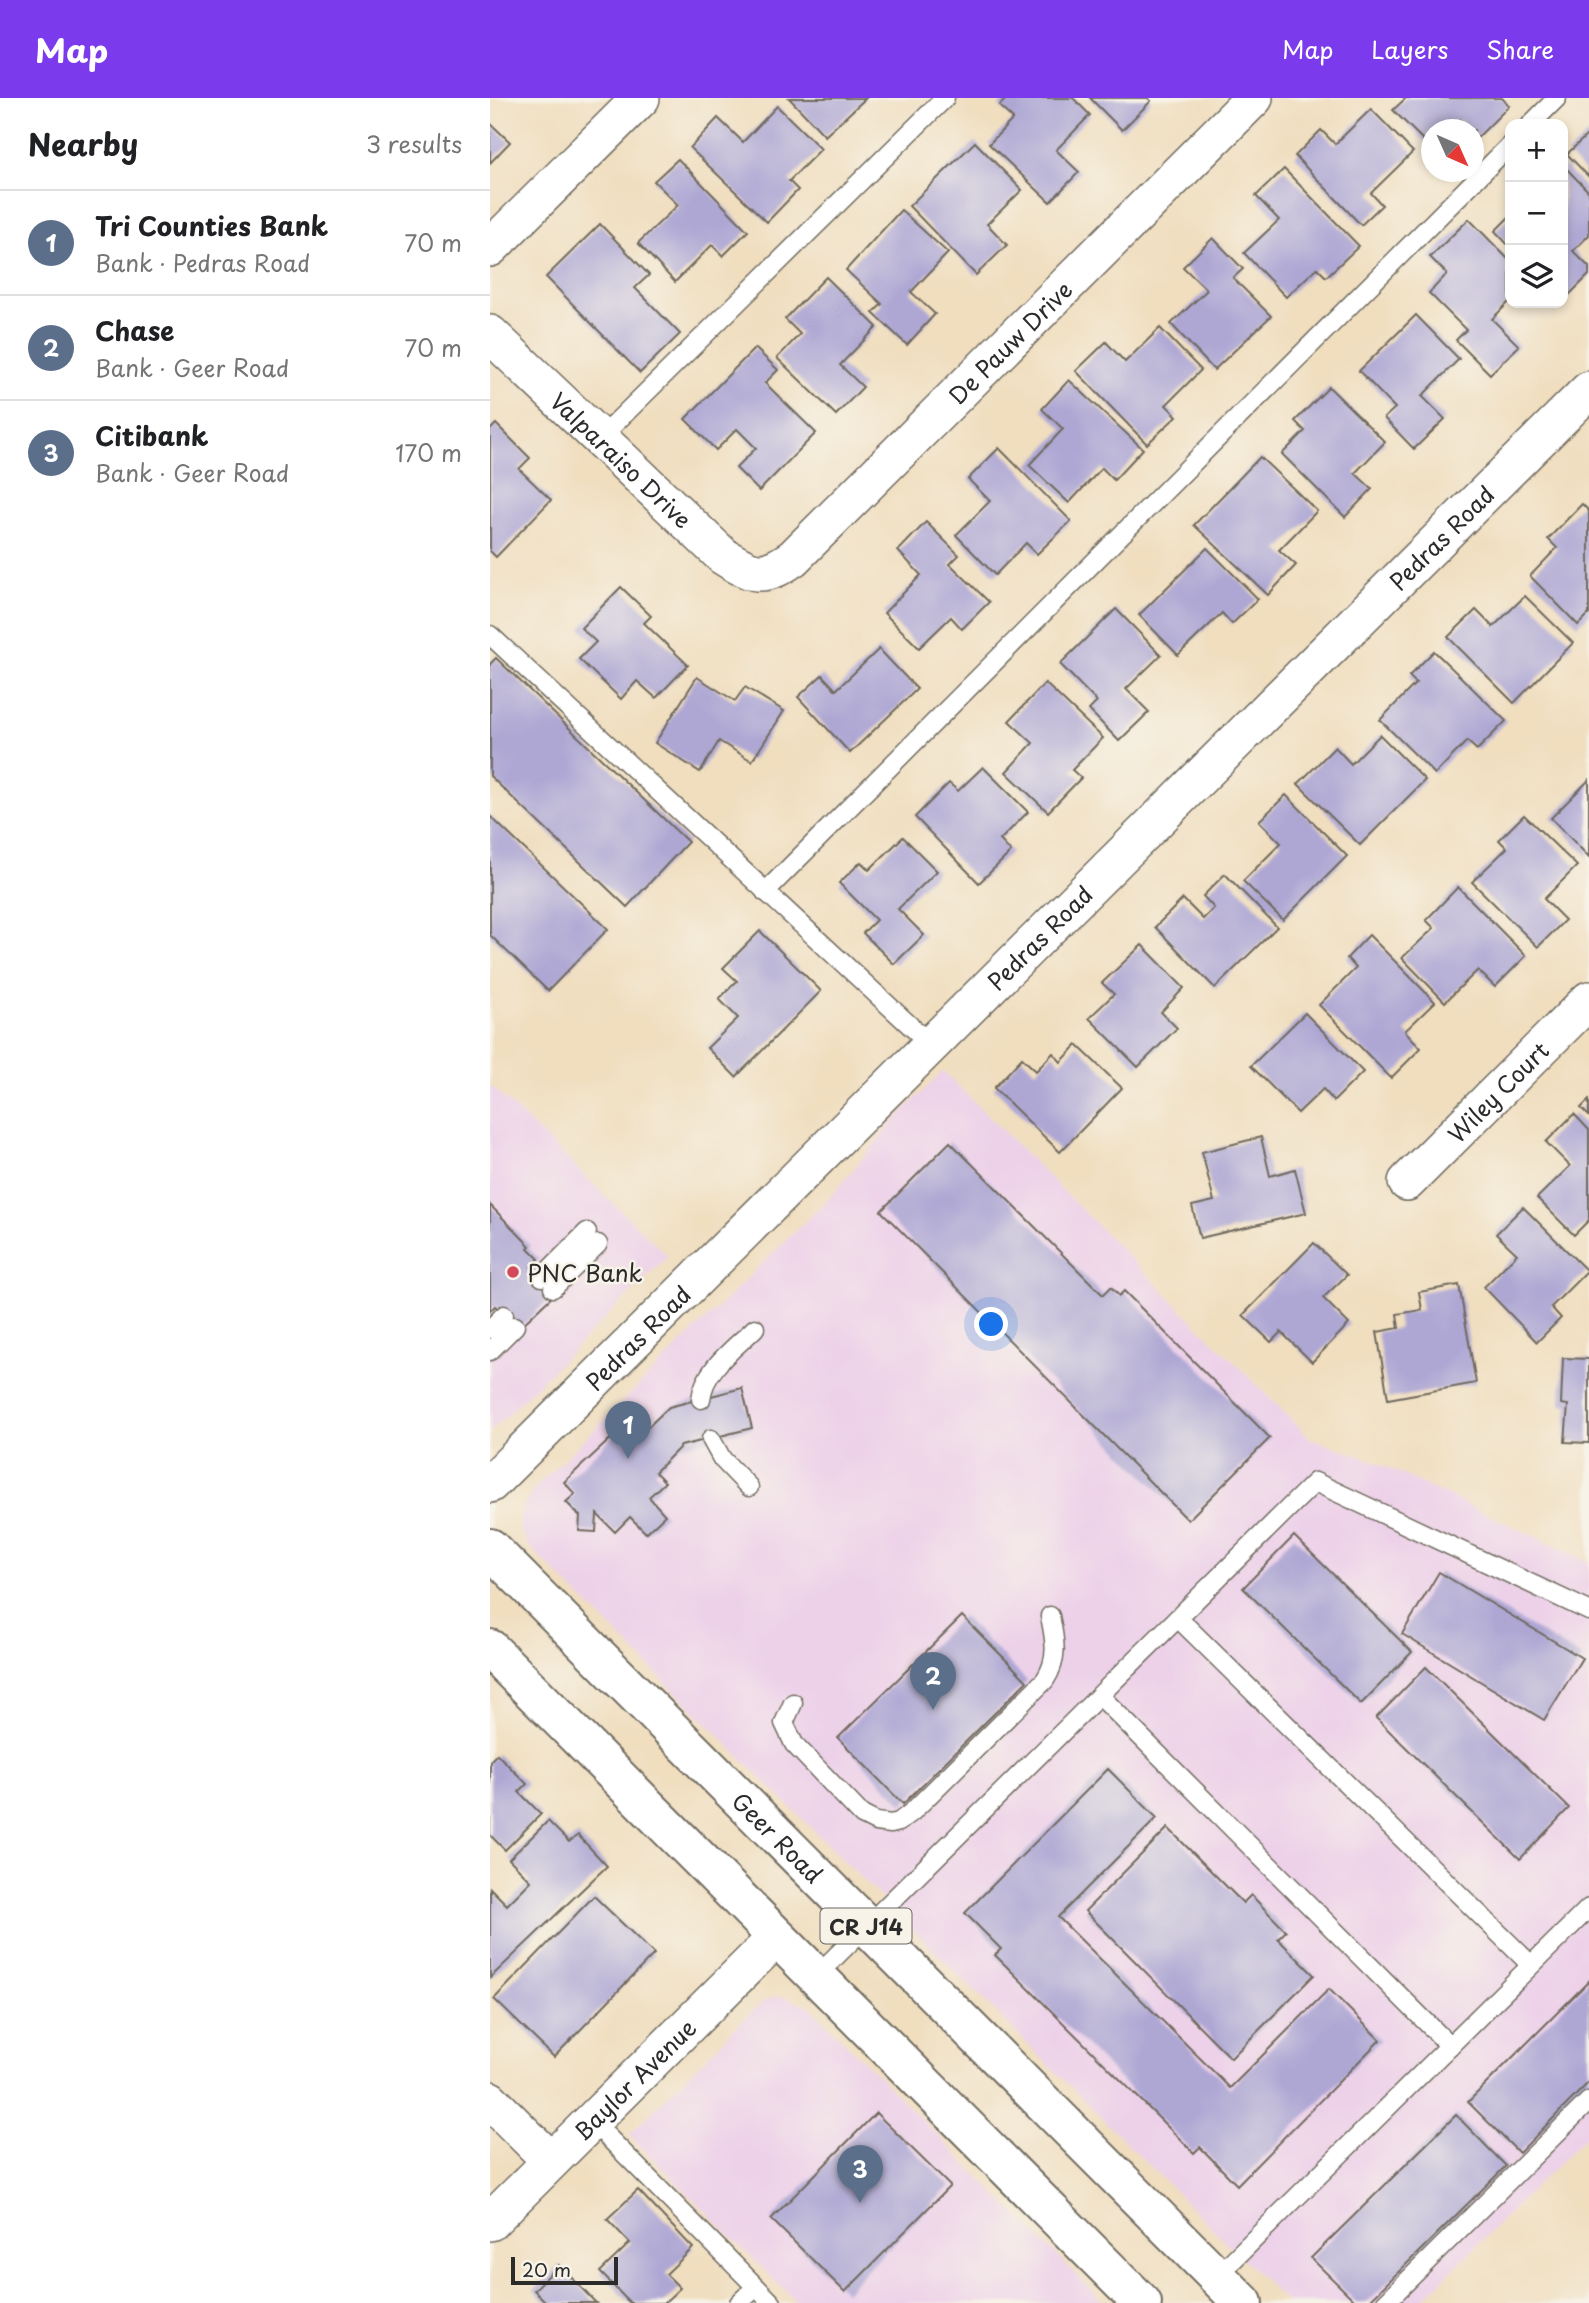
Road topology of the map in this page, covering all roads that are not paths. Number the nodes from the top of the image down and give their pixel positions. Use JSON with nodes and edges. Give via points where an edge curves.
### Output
{"nodes":[{"id":1,"x":641,"y":98,"type":"edge"},
{"id":2,"x":945,"y":98,"type":"edge"},
{"id":3,"x":1254,"y":98,"type":"edge"},
{"id":4,"x":1557,"y":98,"type":"edge"},
{"id":5,"x":1536,"y":119,"type":"edge"},
{"id":6,"x":1505,"y":150,"type":"edge"},
{"id":7,"x":490,"y":248,"type":"edge"},
{"id":8,"x":490,"y":334,"type":"edge"},
{"id":9,"x":1589,"y":390,"type":"edge"},
{"id":10,"x":599,"y":439,"type":"junction"},
{"id":11,"x":760,"y":574,"type":"joint"},
{"id":12,"x":490,"y":635,"type":"edge"},
{"id":13,"x":765,"y":892,"type":"junction"},
{"id":14,"x":1589,"y":1000,"type":"edge"},
{"id":15,"x":931,"y":1045,"type":"junction"},
{"id":16,"x":1406,"y":1182,"type":"dead end"},
{"id":17,"x":593,"y":1238,"type":"dead end"},
{"id":18,"x":547,"y":1283,"type":"dead end"},
{"id":19,"x":755,"y":1328,"type":"dead end"},
{"id":20,"x":490,"y":1329,"type":"edge"},
{"id":21,"x":490,"y":1351,"type":"edge"},
{"id":22,"x":701,"y":1399,"type":"dead end"},
{"id":23,"x":711,"y":1439,"type":"dead end"},
{"id":24,"x":490,"y":1484,"type":"edge"},
{"id":25,"x":749,"y":1487,"type":"dead end"},
{"id":26,"x":490,"y":1548,"type":"edge"},
{"id":27,"x":1589,"y":1611,"type":"edge"},
{"id":28,"x":1050,"y":1616,"type":"dead end"},
{"id":29,"x":1178,"y":1618,"type":"junction"},
{"id":30,"x":490,"y":1649,"type":"edge"},
{"id":31,"x":1100,"y":1696,"type":"junction"},
{"id":32,"x":793,"y":1703,"type":"dead end"},
{"id":33,"x":1589,"y":1908,"type":"edge"},
{"id":34,"x":867,"y":1926,"type":"junction"},
{"id":35,"x":777,"y":1937,"type":"junction"},
{"id":36,"x":1531,"y":1965,"type":"junction"},
{"id":37,"x":816,"y":1976,"type":"junction"},
{"id":38,"x":1450,"y":2046,"type":"junction"},
{"id":39,"x":490,"y":2100,"type":"edge"},
{"id":40,"x":1589,"y":2101,"type":"edge"},
{"id":41,"x":592,"y":2121,"type":"junction"},
{"id":42,"x":551,"y":2161,"type":"junction"},
{"id":43,"x":490,"y":2222,"type":"edge"},
{"id":44,"x":756,"y":2287,"type":"junction"},
{"id":45,"x":1229,"y":2290,"type":"edge"},
{"id":46,"x":1134,"y":2300,"type":"edge"},
{"id":47,"x":739,"y":2303,"type":"edge"},
{"id":48,"x":772,"y":2303,"type":"edge"},
{"id":49,"x":1385,"y":2303,"type":"edge"}],
"edges":[{"from":1,"to":7,"type":"street"},
{"from":2,"to":10,"type":"lane"},
{"from":3,"to":11,"type":"street","name":"De Pauw Drive","via":[[793,558],[777,570]]},
{"from":4,"to":5,"type":"lane"},
{"from":6,"to":13,"type":"lane"},
{"from":8,"to":10,"type":"street","name":"Valparaiso Drive"},
{"from":9,"to":15,"type":"street","name":"Pedras Road"},
{"from":10,"to":11,"type":"street","name":"Valparaiso Drive","via":[[723,556]]},
{"from":12,"to":13,"type":"lane"},
{"from":13,"to":15,"type":"lane"},
{"from":14,"to":16,"type":"street","name":"Wiley Court"},
{"from":15,"to":24,"type":"street","name":"Pedras Road"},
{"from":17,"to":18,"type":"lane"},
{"from":19,"to":22,"type":"lane","via":[[705,1380]]},
{"from":20,"to":21,"type":"lane","via":[[509,1320]]},
{"from":23,"to":25,"type":"lane"},
{"from":26,"to":34,"type":"main road","name":"Geer Road","number":"CR J14"},
{"from":27,"to":29,"type":"lane","via":[[1315,1482]]},
{"from":28,"to":32,"type":"lane","via":[[1055,1657],[1045,1680],[899,1822],[883,1824],[862,1815],[794,1744],[784,1723]]},
{"from":29,"to":31,"type":"lane"},
{"from":29,"to":36,"type":"lane"},
{"from":30,"to":35,"type":"main road","number":"CR J14"},
{"from":31,"to":34,"type":"lane"},
{"from":31,"to":38,"type":"lane"},
{"from":33,"to":36,"type":"lane"},
{"from":34,"to":37,"type":"lane"},
{"from":34,"to":45,"type":"main road","name":"Geer Road","number":"CR J14"},
{"from":35,"to":37,"type":"main road","number":"CR J14"},
{"from":35,"to":41,"type":"street","name":"Baylor Avenue"},
{"from":36,"to":38,"type":"lane"},
{"from":37,"to":46,"type":"main road","number":"CR J14"},
{"from":38,"to":45,"type":"lane"},
{"from":39,"to":42,"type":"street"},
{"from":40,"to":49,"type":"lane"},
{"from":41,"to":42,"type":"street","name":"Baylor Avenue"},
{"from":41,"to":44,"type":"lane"},
{"from":42,"to":43,"type":"street","name":"Baylor Avenue"},
{"from":44,"to":47,"type":"lane"},
{"from":44,"to":48,"type":"lane"}]}
